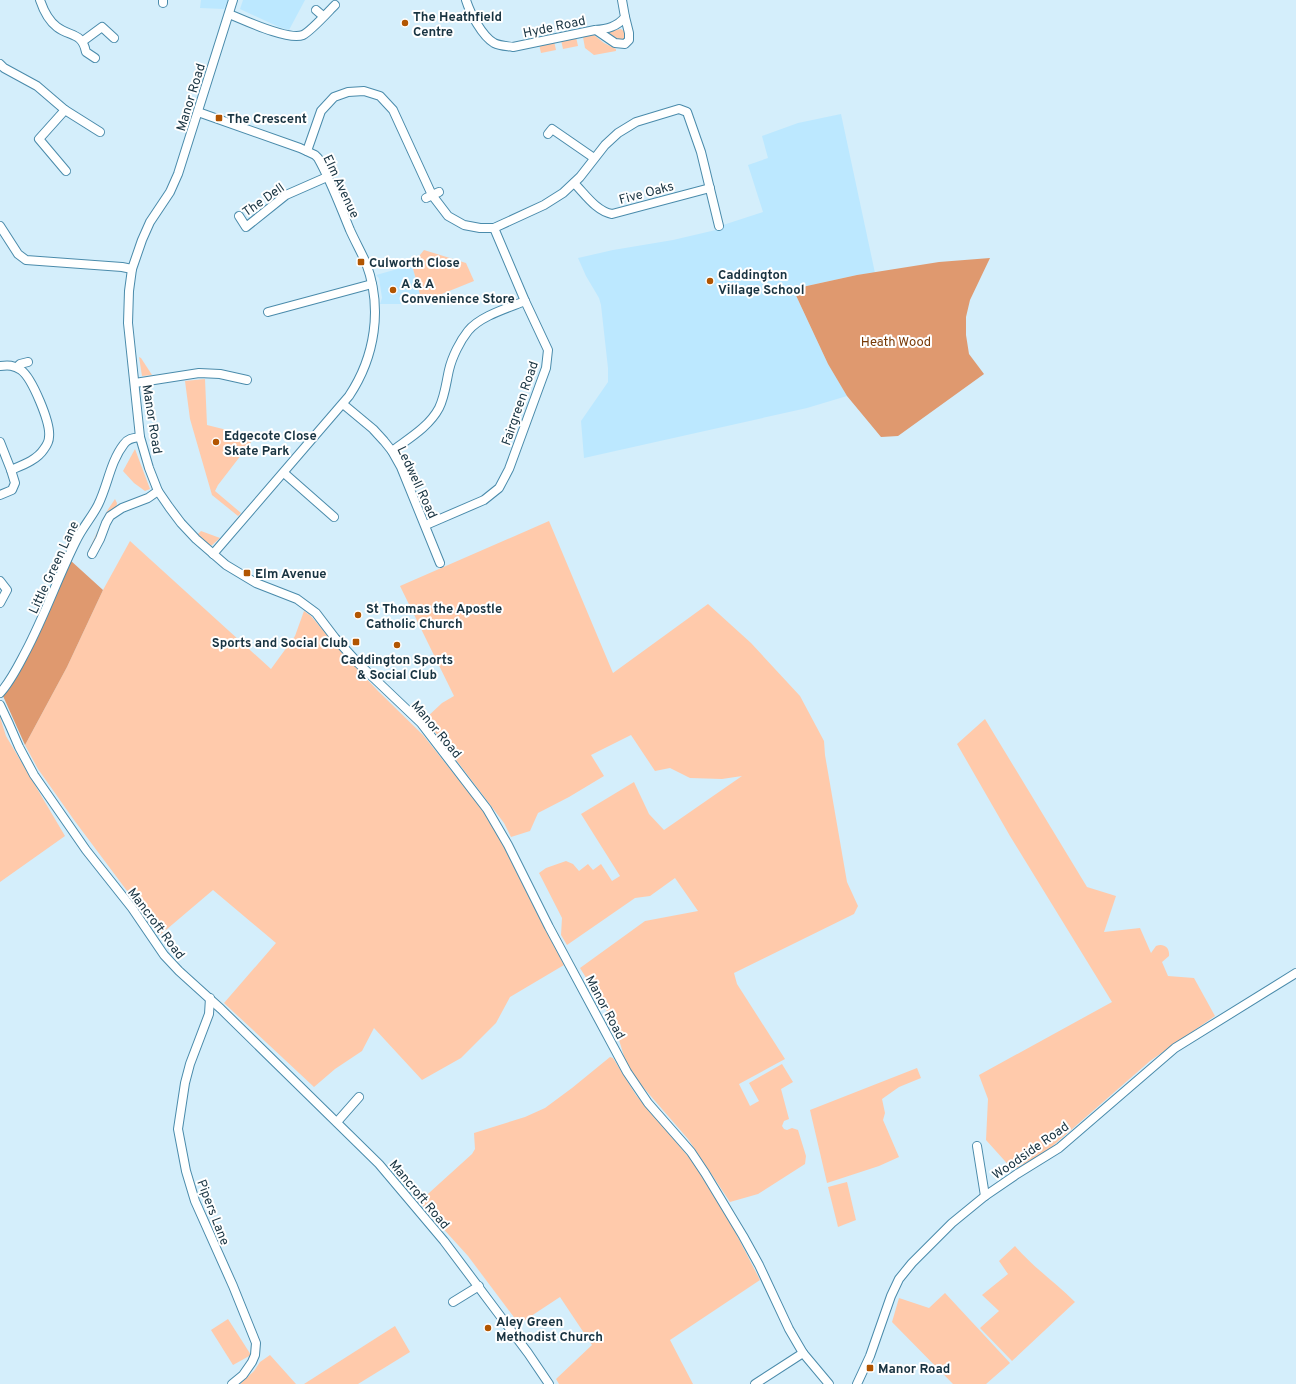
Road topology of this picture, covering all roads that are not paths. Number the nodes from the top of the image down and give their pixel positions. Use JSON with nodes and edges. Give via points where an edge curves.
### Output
{"nodes":[{"id":1,"x":40,"y":0,"type":"edge"},
{"id":2,"x":233,"y":0,"type":"edge"},
{"id":3,"x":466,"y":0,"type":"edge"},
{"id":4,"x":622,"y":0,"type":"edge"},
{"id":5,"x":335,"y":5,"type":"dead end"},
{"id":6,"x":316,"y":10,"type":"dead end"},
{"id":7,"x":229,"y":14,"type":"junction"},
{"id":8,"x":323,"y":16,"type":"junction"},
{"id":9,"x":625,"y":18,"type":"junction"},
{"id":10,"x":595,"y":30,"type":"junction"},
{"id":11,"x":114,"y":38,"type":"dead end"},
{"id":12,"x":83,"y":41,"type":"junction"},
{"id":13,"x":86,"y":52,"type":"junction"},
{"id":14,"x":95,"y":58,"type":"dead end"},
{"id":15,"x":80,"y":59,"type":"dead end"},
{"id":16,"x":0,"y":64,"type":"edge"},
{"id":17,"x":66,"y":110,"type":"junction"},
{"id":18,"x":198,"y":112,"type":"junction"},
{"id":19,"x":551,"y":130,"type":"dead end"},
{"id":20,"x":100,"y":132,"type":"dead end"},
{"id":21,"x":307,"y":151,"type":"junction"},
{"id":22,"x":594,"y":158,"type":"junction"},
{"id":23,"x":66,"y":171,"type":"dead end"},
{"id":24,"x":327,"y":177,"type":"junction"},
{"id":25,"x":574,"y":183,"type":"junction"},
{"id":26,"x":710,"y":188,"type":"junction"},
{"id":27,"x":239,"y":216,"type":"dead end"},
{"id":28,"x":0,"y":226,"type":"edge"},
{"id":29,"x":719,"y":226,"type":"dead end"},
{"id":30,"x":494,"y":228,"type":"junction"},
{"id":31,"x":132,"y":269,"type":"junction"},
{"id":32,"x":372,"y":284,"type":"junction"},
{"id":33,"x":525,"y":301,"type":"junction"},
{"id":34,"x":268,"y":312,"type":"dead end"},
{"id":35,"x":28,"y":362,"type":"dead end"},
{"id":36,"x":0,"y":366,"type":"edge"},
{"id":37,"x":17,"y":367,"type":"junction"},
{"id":38,"x":247,"y":380,"type":"dead end"},
{"id":39,"x":135,"y":383,"type":"junction"},
{"id":40,"x":343,"y":404,"type":"junction"},
{"id":41,"x":140,"y":437,"type":"junction"},
{"id":42,"x":0,"y":442,"type":"edge"},
{"id":43,"x":392,"y":451,"type":"junction"},
{"id":44,"x":11,"y":470,"type":"junction"},
{"id":45,"x":284,"y":473,"type":"junction"},
{"id":46,"x":158,"y":491,"type":"junction"},
{"id":47,"x":0,"y":495,"type":"edge"},
{"id":48,"x":334,"y":517,"type":"dead end"},
{"id":49,"x":426,"y":525,"type":"junction"},
{"id":50,"x":92,"y":554,"type":"dead end"},
{"id":51,"x":213,"y":554,"type":"junction"},
{"id":52,"x":440,"y":562,"type":"dead end"},
{"id":53,"x":0,"y":581,"type":"edge"},
{"id":54,"x":0,"y":603,"type":"edge"},
{"id":55,"x":0,"y":693,"type":"edge"},
{"id":56,"x":0,"y":705,"type":"edge"},
{"id":57,"x":1296,"y":973,"type":"edge"},
{"id":58,"x":210,"y":998,"type":"junction"},
{"id":59,"x":221,"y":1009,"type":"junction"},
{"id":60,"x":209,"y":1014,"type":"junction"},
{"id":61,"x":359,"y":1098,"type":"dead end"},
{"id":62,"x":337,"y":1122,"type":"junction"},
{"id":63,"x":977,"y":1146,"type":"dead end"},
{"id":64,"x":985,"y":1196,"type":"junction"},
{"id":65,"x":479,"y":1286,"type":"junction"},
{"id":66,"x":453,"y":1302,"type":"dead end"},
{"id":67,"x":803,"y":1353,"type":"junction"},
{"id":68,"x":232,"y":1384,"type":"edge"},
{"id":69,"x":549,"y":1384,"type":"edge"},
{"id":70,"x":755,"y":1384,"type":"edge"},
{"id":71,"x":829,"y":1384,"type":"edge"},
{"id":72,"x":857,"y":1384,"type":"edge"}],
"edges":[{"from":1,"to":12,"type":"street","via":[[55,26]]},
{"from":2,"to":7,"type":"street","name":"Manor Road"},
{"from":3,"to":10,"type":"street","name":"Hyde Road","via":[[476,22],[490,39],[504,46]]},
{"from":4,"to":9,"type":"street"},
{"from":5,"to":8,"type":"street"},
{"from":6,"to":8,"type":"street"},
{"from":7,"to":8,"type":"street","via":[[292,36],[306,33]]},
{"from":7,"to":18,"type":"street","name":"Manor Road"},
{"from":9,"to":10,"type":"street","name":"Hyde Road","via":[[620,24],[608,29]]},
{"from":9,"to":10,"type":"street","via":[[629,33],[629,40],[625,44],[615,43]]},
{"from":11,"to":12,"type":"street","via":[[102,28]]},
{"from":12,"to":13,"type":"street"},
{"from":13,"to":14,"type":"street"},
{"from":13,"to":15,"type":"street"},
{"from":16,"to":17,"type":"street","via":[[38,86]]},
{"from":17,"to":20,"type":"street"},
{"from":17,"to":23,"type":"street","via":[[36,137]]},
{"from":18,"to":21,"type":"street","name":"Elm Avenue"},
{"from":18,"to":31,"type":"street","name":"Manor Road","via":[[178,174],[145,233]]},
{"from":19,"to":22,"type":"street"},
{"from":21,"to":24,"type":"street","name":"Elm Avenue","via":[[318,158]]},
{"from":21,"to":30,"type":"street","via":[[321,111],[334,97],[348,92],[364,91],[380,96],[393,110],[432,195],[448,216],[464,226]]},
{"from":22,"to":25,"type":"street"},
{"from":22,"to":26,"type":"street","via":[[618,133],[636,122],[689,108]]},
{"from":24,"to":27,"type":"street","name":"The Dell","via":[[286,195],[246,227]]},
{"from":24,"to":32,"type":"street","name":"Elm Avenue","via":[[366,263]]},
{"from":25,"to":26,"type":"street","name":"Five Oaks","via":[[599,209],[612,214]]},
{"from":25,"to":30,"type":"street","via":[[544,205]]},
{"from":26,"to":29,"type":"street"},
{"from":28,"to":31,"type":"street","via":[[18,254],[26,260]]},
{"from":30,"to":33,"type":"street","name":"Fairgreen Road"},
{"from":31,"to":39,"type":"street","name":"Manor Road","via":[[128,312]]},
{"from":32,"to":34,"type":"street"},
{"from":32,"to":40,"type":"street","name":"Elm Avenue","via":[[375,319],[371,348],[362,375]]},
{"from":33,"to":43,"type":"street","via":[[480,320],[468,330],[450,368],[445,394],[439,408],[428,424]]},
{"from":33,"to":49,"type":"street","name":"Fairgreen Road","via":[[548,350],[546,368],[509,469],[499,488],[484,500]]},
{"from":35,"to":37,"type":"street"},
{"from":36,"to":37,"type":"street"},
{"from":37,"to":44,"type":"street","via":[[32,385],[46,419],[49,437],[44,450],[36,458]]},
{"from":38,"to":39,"type":"street","via":[[220,374],[199,373]]},
{"from":39,"to":41,"type":"street","name":"Manor Road"},
{"from":40,"to":43,"type":"street","name":"Ledwell Road","via":[[373,429]]},
{"from":40,"to":45,"type":"street","name":"Elm Avenue"},
{"from":41,"to":46,"type":"street","name":"Manor Road","via":[[148,468]]},
{"from":41,"to":55,"type":"street","name":"Little Green Lane","via":[[129,439],[119,453],[98,504],[76,540],[40,623],[18,667]]},
{"from":42,"to":44,"type":"street"},
{"from":43,"to":49,"type":"street","name":"Ledwell Road"},
{"from":44,"to":47,"type":"street","via":[[15,483],[12,490]]},
{"from":45,"to":48,"type":"street"},
{"from":45,"to":51,"type":"street","name":"Elm Avenue"},
{"from":46,"to":50,"type":"street","via":[[110,516]]},
{"from":46,"to":51,"type":"street","name":"Manor Road","via":[[181,523]]},
{"from":49,"to":52,"type":"street","name":"Ledwell Road"},
{"from":51,"to":67,"type":"street","name":"Manor Road","via":[[242,575],[297,599],[316,613],[358,663],[421,723],[487,809],[626,1072],[648,1103],[691,1152],[718,1193],[759,1265]]},
{"from":53,"to":54,"type":"street","via":[[11,590]]},
{"from":56,"to":58,"type":"street","name":"Mancroft Road","via":[[34,775],[86,850],[132,908],[164,955]]},
{"from":57,"to":64,"type":"street","name":"Woodside Road","via":[[1175,1048],[1059,1148]]},
{"from":58,"to":59,"type":"street","name":"Mancroft Road"},
{"from":58,"to":60,"type":"street","name":"Pipers Lane"},
{"from":59,"to":60,"type":"street"},
{"from":59,"to":62,"type":"street","name":"Mancroft Road"},
{"from":60,"to":68,"type":"street","name":"Pipers Lane","via":[[190,1064],[178,1129],[194,1201],[256,1343],[252,1362],[243,1375]]},
{"from":61,"to":62,"type":"street"},
{"from":62,"to":65,"type":"street","name":"Mancroft Road","via":[[365,1148],[394,1181]]},
{"from":63,"to":64,"type":"street"},
{"from":64,"to":72,"type":"street","name":"Woodside Road","via":[[952,1223],[912,1262],[899,1280]]},
{"from":65,"to":66,"type":"street"},
{"from":65,"to":69,"type":"street","name":"Mancroft Road"},
{"from":67,"to":70,"type":"street"},
{"from":67,"to":71,"type":"street","name":"Manor Road"}]}
